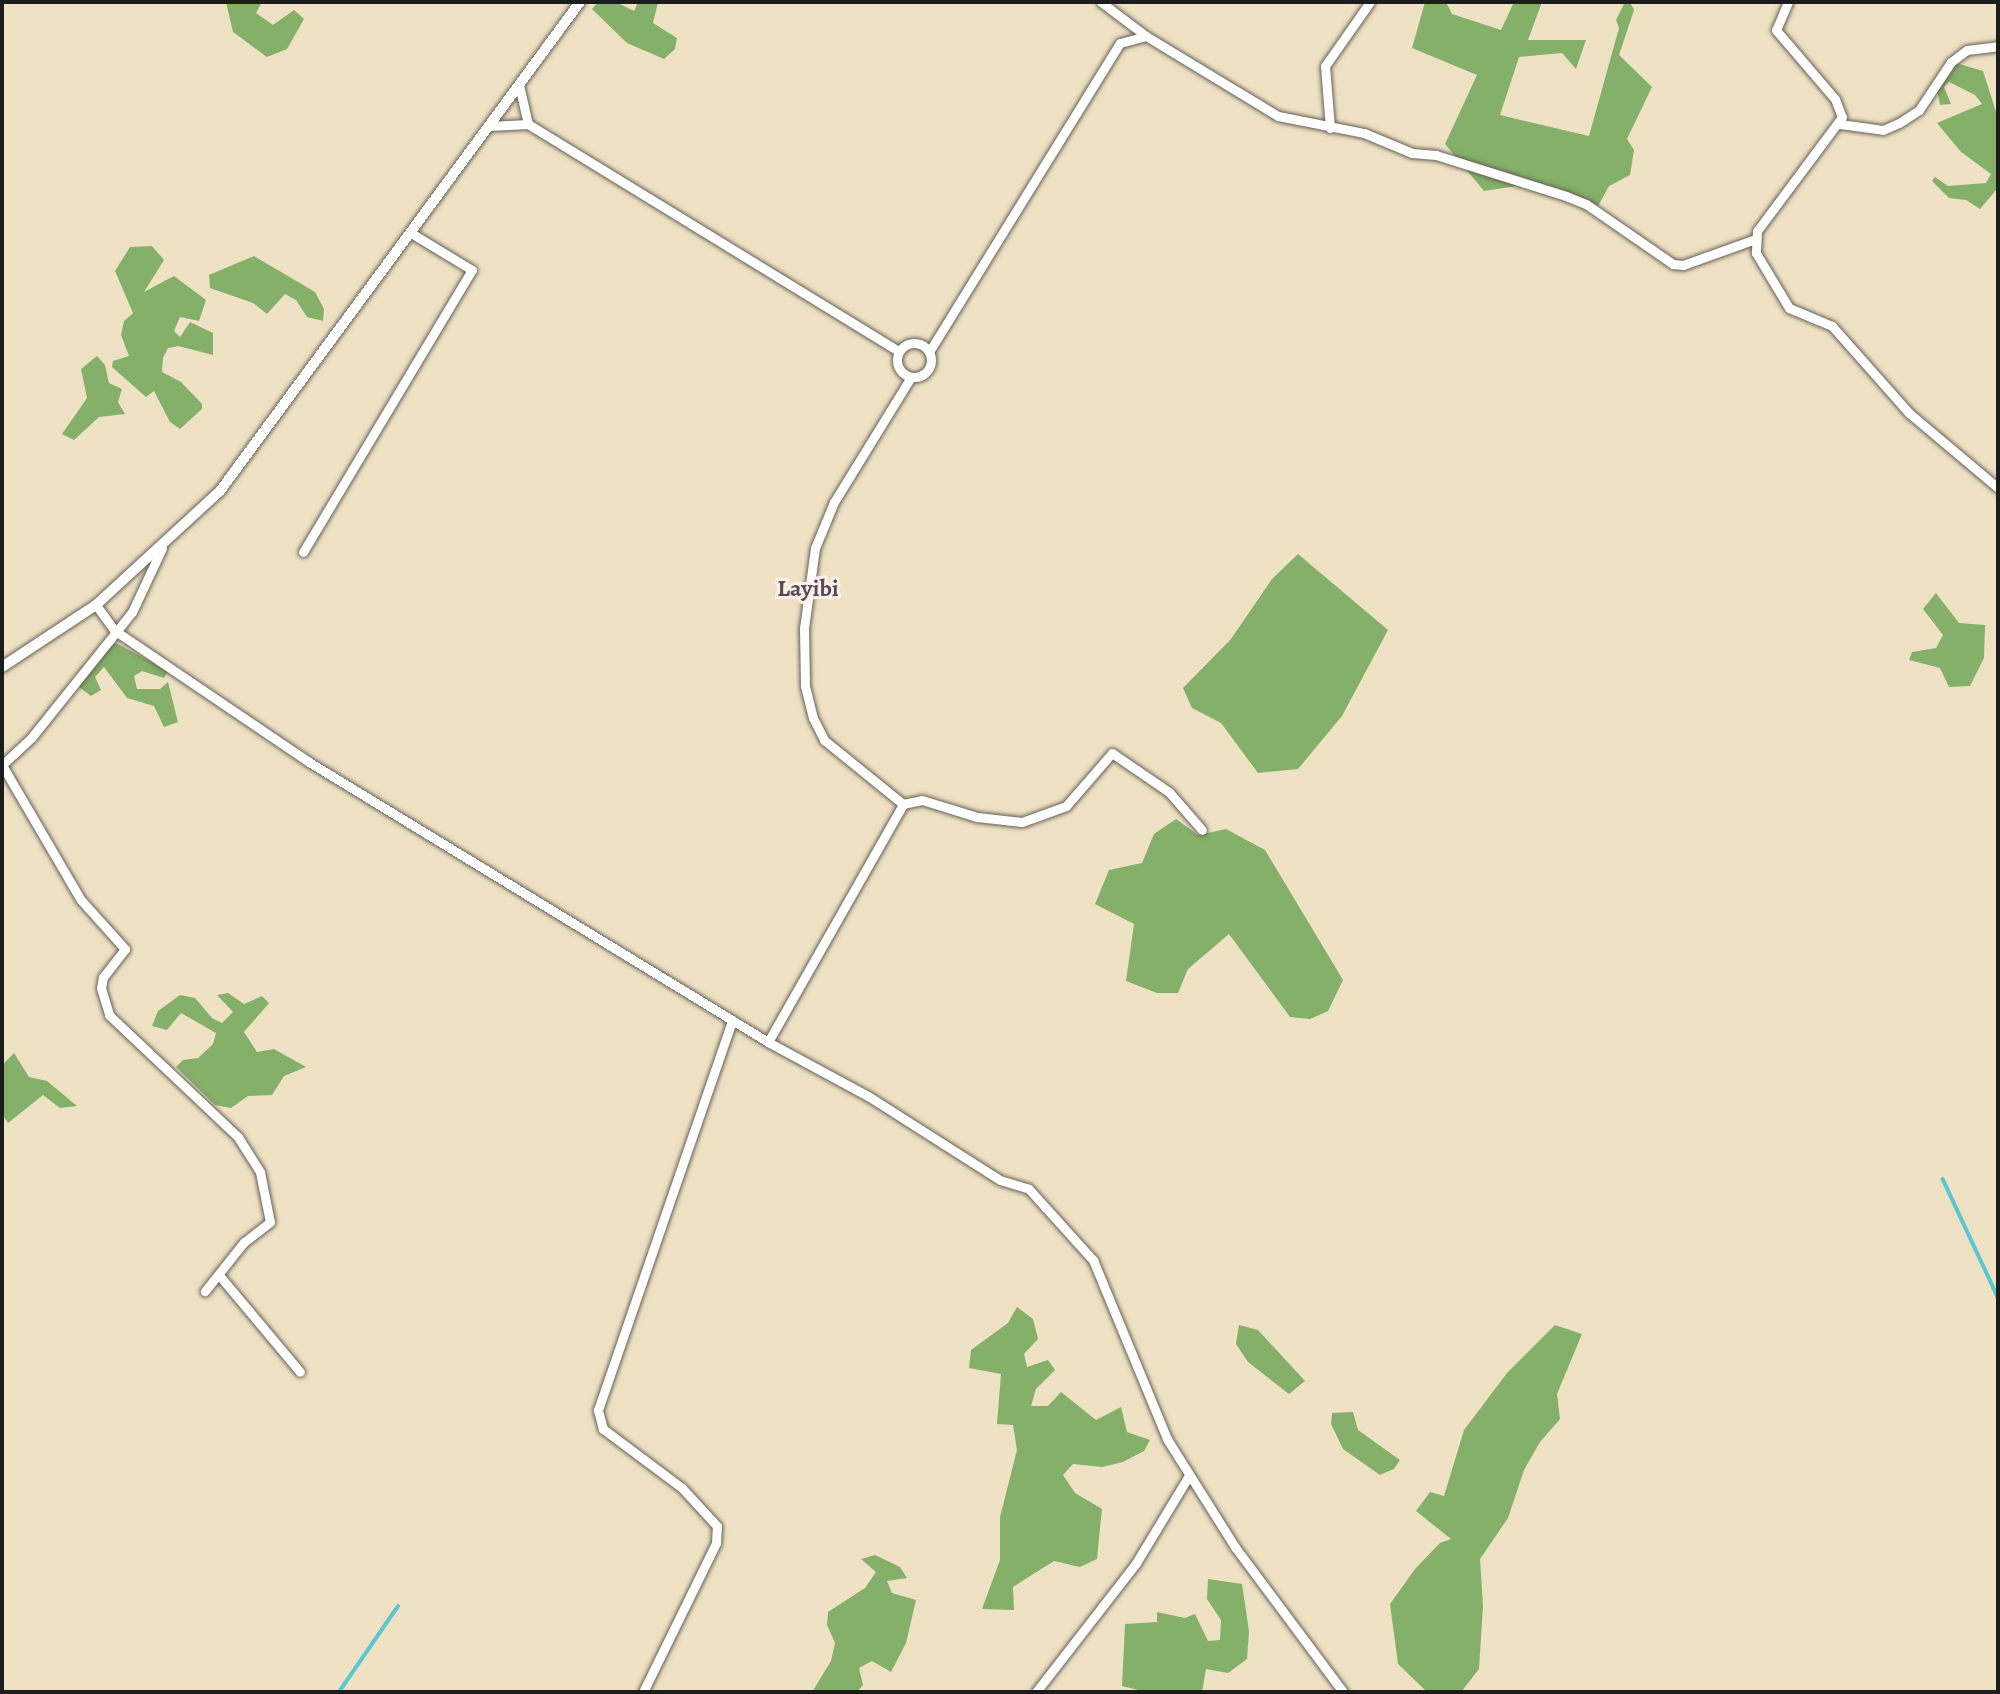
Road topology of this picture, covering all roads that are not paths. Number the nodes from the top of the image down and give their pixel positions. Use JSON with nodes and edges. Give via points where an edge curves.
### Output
{"nodes":[{"id":1,"x":580,"y":2,"type":"edge"},
{"id":2,"x":1101,"y":2,"type":"edge"},
{"id":3,"x":1370,"y":2,"type":"edge"},
{"id":4,"x":1788,"y":2,"type":"edge"},
{"id":5,"x":1146,"y":36,"type":"junction"},
{"id":6,"x":1998,"y":46,"type":"edge"},
{"id":7,"x":519,"y":85,"type":"junction"},
{"id":8,"x":528,"y":124,"type":"junction"},
{"id":9,"x":1840,"y":124,"type":"junction"},
{"id":10,"x":489,"y":126,"type":"junction"},
{"id":11,"x":1330,"y":128,"type":"junction"},
{"id":12,"x":411,"y":233,"type":"junction"},
{"id":13,"x":1753,"y":240,"type":"junction"},
{"id":14,"x":898,"y":351,"type":"junction"},
{"id":15,"x":929,"y":352,"type":"junction"},
{"id":16,"x":911,"y":377,"type":"junction"},
{"id":17,"x":1998,"y":488,"type":"edge"},
{"id":18,"x":162,"y":548,"type":"junction"},
{"id":19,"x":303,"y":552,"type":"dead end"},
{"id":20,"x":96,"y":605,"type":"junction"},
{"id":21,"x":114,"y":630,"type":"junction"},
{"id":22,"x":2,"y":667,"type":"edge"},
{"id":23,"x":903,"y":804,"type":"junction"},
{"id":24,"x":1202,"y":830,"type":"dead end"},
{"id":25,"x":732,"y":1020,"type":"junction"},
{"id":26,"x":768,"y":1042,"type":"junction"},
{"id":27,"x":219,"y":1275,"type":"junction"},
{"id":28,"x":205,"y":1290,"type":"dead end"},
{"id":29,"x":300,"y":1372,"type":"dead end"},
{"id":30,"x":1188,"y":1477,"type":"junction"},
{"id":31,"x":643,"y":1692,"type":"edge"},
{"id":32,"x":1036,"y":1692,"type":"edge"},
{"id":33,"x":1343,"y":1692,"type":"edge"}],
"edges":[{"from":1,"to":7,"type":"street"},
{"from":2,"to":5,"type":"street"},
{"from":3,"to":11,"type":"street","via":[[1323,71]]},
{"from":4,"to":9,"type":"street","via":[[1776,30],[1835,99],[1841,108]]},
{"from":5,"to":11,"type":"street","via":[[1278,116]]},
{"from":5,"to":15,"type":"street","via":[[1120,43]]},
{"from":6,"to":9,"type":"street","via":[[1967,50],[1951,62],[1919,110],[1899,123],[1883,130]]},
{"from":7,"to":8,"type":"street"},
{"from":7,"to":10,"type":"street"},
{"from":8,"to":10,"type":"street"},
{"from":8,"to":14,"type":"street"},
{"from":9,"to":13,"type":"street","via":[[1819,143]]},
{"from":10,"to":12,"type":"street"},
{"from":11,"to":13,"type":"street","via":[[1364,133],[1412,153],[1436,155],[1576,200],[1673,264],[1682,265]]},
{"from":12,"to":18,"type":"street","via":[[229,481]]},
{"from":12,"to":19,"type":"street","via":[[472,270]]},
{"from":13,"to":17,"type":"street","via":[[1764,272],[1789,308],[1842,335],[1909,413]]},
{"from":14,"to":15,"type":"street","via":[[910,342]]},
{"from":14,"to":16,"type":"street","via":[[896,362],[901,372]]},
{"from":15,"to":16,"type":"street","via":[[928,369]]},
{"from":16,"to":23,"type":"street","via":[[822,526],[804,628],[806,697],[818,729],[839,757]]},
{"from":18,"to":20,"type":"street"},
{"from":18,"to":21,"type":"street","via":[[142,596]]},
{"from":20,"to":21,"type":"street"},
{"from":20,"to":22,"type":"street"},
{"from":21,"to":25,"type":"street","via":[[309,762]]},
{"from":21,"to":27,"type":"street","via":[[31,737],[2,765],[81,900],[125,949],[103,977],[101,988],[109,1015],[238,1137],[257,1164],[271,1221],[244,1242]]},
{"from":23,"to":24,"type":"street","via":[[922,800],[1002,820],[1040,817],[1066,806],[1112,753],[1169,792]]},
{"from":23,"to":26,"type":"street"},
{"from":25,"to":26,"type":"street"},
{"from":25,"to":31,"type":"street","via":[[597,1410],[603,1429],[682,1488],[717,1526],[716,1543]]},
{"from":26,"to":30,"type":"street","via":[[868,1096],[1000,1180],[1029,1189],[1097,1266],[1167,1439]]},
{"from":27,"to":28,"type":"street"},
{"from":27,"to":29,"type":"street"},
{"from":30,"to":32,"type":"street","via":[[1136,1563]]},
{"from":30,"to":33,"type":"street"}]}
